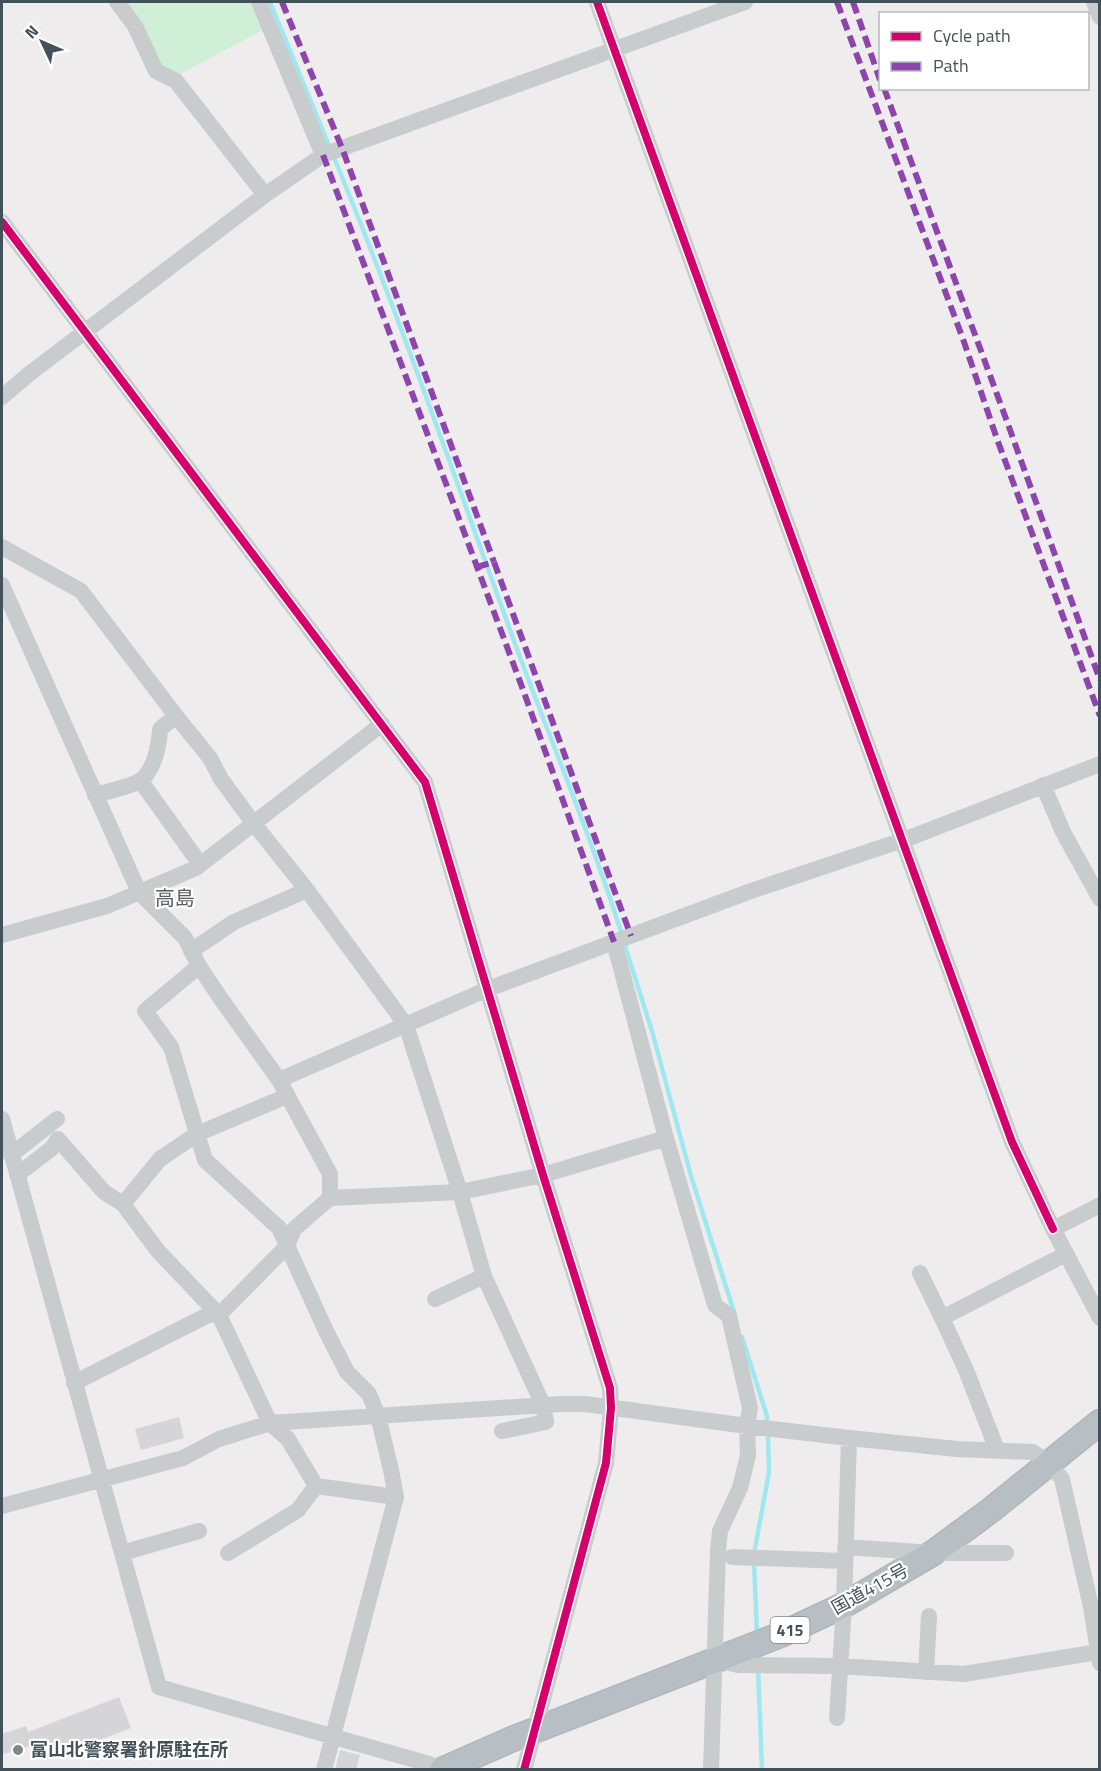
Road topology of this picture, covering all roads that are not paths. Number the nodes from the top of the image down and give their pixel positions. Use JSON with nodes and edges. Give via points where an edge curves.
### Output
{"nodes":[{"id":1,"x":117,"y":2,"type":"edge"},
{"id":2,"x":260,"y":2,"type":"edge"},
{"id":3,"x":597,"y":2,"type":"edge"},
{"id":4,"x":745,"y":2,"type":"edge"},
{"id":5,"x":1094,"y":2,"type":"edge"},
{"id":6,"x":1100,"y":17,"type":"edge"},
{"id":7,"x":615,"y":48,"type":"junction"},
{"id":8,"x":323,"y":155,"type":"junction"},
{"id":9,"x":265,"y":195,"type":"junction"},
{"id":10,"x":2,"y":222,"type":"edge"},
{"id":11,"x":85,"y":334,"type":"junction"},
{"id":12,"x":2,"y":397,"type":"edge"},
{"id":13,"x":2,"y":547,"type":"edge"},
{"id":14,"x":2,"y":585,"type":"edge"},
{"id":15,"x":176,"y":716,"type":"junction"},
{"id":16,"x":382,"y":724,"type":"junction"},
{"id":17,"x":1100,"y":764,"type":"edge"},
{"id":18,"x":140,"y":780,"type":"junction"},
{"id":19,"x":1043,"y":785,"type":"junction"},
{"id":20,"x":96,"y":795,"type":"junction"},
{"id":21,"x":254,"y":824,"type":"junction"},
{"id":22,"x":902,"y":841,"type":"junction"},
{"id":23,"x":200,"y":864,"type":"junction"},
{"id":24,"x":307,"y":890,"type":"junction"},
{"id":25,"x":139,"y":892,"type":"junction"},
{"id":26,"x":1100,"y":899,"type":"edge"},
{"id":27,"x":2,"y":935,"type":"edge"},
{"id":28,"x":614,"y":942,"type":"junction"},
{"id":29,"x":191,"y":951,"type":"junction"},
{"id":30,"x":199,"y":966,"type":"junction"},
{"id":31,"x":488,"y":989,"type":"junction"},
{"id":32,"x":406,"y":1025,"type":"junction"},
{"id":33,"x":279,"y":1080,"type":"junction"},
{"id":34,"x":287,"y":1096,"type":"junction"},
{"id":35,"x":2,"y":1119,"type":"edge"},
{"id":36,"x":57,"y":1119,"type":"dead end"},
{"id":37,"x":197,"y":1134,"type":"junction"},
{"id":38,"x":666,"y":1138,"type":"junction"},
{"id":39,"x":11,"y":1155,"type":"junction"},
{"id":40,"x":17,"y":1174,"type":"junction"},
{"id":41,"x":543,"y":1175,"type":"junction"},
{"id":42,"x":460,"y":1192,"type":"junction"},
{"id":43,"x":330,"y":1198,"type":"junction"},
{"id":44,"x":123,"y":1204,"type":"junction"},
{"id":45,"x":1100,"y":1205,"type":"edge"},
{"id":46,"x":1053,"y":1229,"type":"junction"},
{"id":47,"x":287,"y":1246,"type":"junction"},
{"id":48,"x":1066,"y":1254,"type":"junction"},
{"id":49,"x":920,"y":1273,"type":"dead end"},
{"id":50,"x":484,"y":1276,"type":"junction"},
{"id":51,"x":435,"y":1299,"type":"dead end"},
{"id":52,"x":219,"y":1315,"type":"junction"},
{"id":53,"x":942,"y":1318,"type":"junction"},
{"id":54,"x":1100,"y":1318,"type":"edge"},
{"id":55,"x":74,"y":1383,"type":"junction"},
{"id":56,"x":543,"y":1405,"type":"junction"},
{"id":57,"x":611,"y":1408,"type":"junction"},
{"id":58,"x":378,"y":1416,"type":"junction"},
{"id":59,"x":1100,"y":1422,"type":"edge"},
{"id":60,"x":270,"y":1423,"type":"junction"},
{"id":61,"x":747,"y":1426,"type":"junction"},
{"id":62,"x":502,"y":1431,"type":"dead end"},
{"id":63,"x":849,"y":1438,"type":"junction"},
{"id":64,"x":997,"y":1450,"type":"junction"},
{"id":65,"x":1049,"y":1463,"type":"junction"},
{"id":66,"x":101,"y":1480,"type":"junction"},
{"id":67,"x":316,"y":1486,"type":"junction"},
{"id":68,"x":396,"y":1497,"type":"junction"},
{"id":69,"x":2,"y":1506,"type":"edge"},
{"id":70,"x":199,"y":1531,"type":"dead end"},
{"id":71,"x":122,"y":1553,"type":"junction"},
{"id":72,"x":228,"y":1553,"type":"dead end"},
{"id":73,"x":933,"y":1553,"type":"junction"},
{"id":74,"x":1006,"y":1553,"type":"dead end"},
{"id":75,"x":844,"y":1554,"type":"junction"},
{"id":76,"x":732,"y":1557,"type":"dead end"},
{"id":77,"x":844,"y":1605,"type":"junction"},
{"id":78,"x":929,"y":1616,"type":"dead end"},
{"id":79,"x":1099,"y":1657,"type":"edge"},
{"id":80,"x":716,"y":1660,"type":"junction"},
{"id":81,"x":840,"y":1666,"type":"junction"},
{"id":82,"x":926,"y":1672,"type":"junction"},
{"id":83,"x":837,"y":1718,"type":"dead end"},
{"id":84,"x":535,"y":1731,"type":"junction"},
{"id":85,"x":332,"y":1735,"type":"junction"},
{"id":86,"x":324,"y":1770,"type":"edge"},
{"id":87,"x":435,"y":1770,"type":"edge"},
{"id":88,"x":442,"y":1770,"type":"edge"},
{"id":89,"x":524,"y":1770,"type":"edge"},
{"id":90,"x":711,"y":1770,"type":"edge"}],
"edges":[{"from":1,"to":9,"type":"street","via":[[135,26],[156,71],[176,81]]},
{"from":2,"to":8,"type":"street"},
{"from":3,"to":7,"type":"street"},
{"from":4,"to":7,"type":"street"},
{"from":5,"to":6,"type":"street"},
{"from":7,"to":8,"type":"street"},
{"from":7,"to":22,"type":"street"},
{"from":8,"to":9,"type":"street"},
{"from":9,"to":11,"type":"street"},
{"from":10,"to":11,"type":"street"},
{"from":11,"to":12,"type":"street"},
{"from":11,"to":16,"type":"street"},
{"from":13,"to":15,"type":"street","via":[[81,591]]},
{"from":14,"to":20,"type":"street"},
{"from":15,"to":18,"type":"street","via":[[160,729],[153,761]]},
{"from":15,"to":21,"type":"street"},
{"from":16,"to":21,"type":"street"},
{"from":16,"to":31,"type":"street","via":[[424,782]]},
{"from":17,"to":19,"type":"street"},
{"from":18,"to":20,"type":"street"},
{"from":18,"to":23,"type":"street"},
{"from":19,"to":22,"type":"street"},
{"from":19,"to":26,"type":"street","via":[[1063,832]]},
{"from":20,"to":25,"type":"street"},
{"from":21,"to":23,"type":"street"},
{"from":21,"to":24,"type":"street"},
{"from":22,"to":28,"type":"street"},
{"from":22,"to":46,"type":"street","via":[[1012,1142]]},
{"from":23,"to":25,"type":"street"},
{"from":24,"to":29,"type":"street","via":[[234,922]]},
{"from":24,"to":32,"type":"street"},
{"from":25,"to":27,"type":"street","via":[[107,906]]},
{"from":25,"to":29,"type":"street","via":[[185,938]]},
{"from":28,"to":31,"type":"street"},
{"from":28,"to":38,"type":"street"},
{"from":29,"to":30,"type":"street"},
{"from":30,"to":33,"type":"street"},
{"from":30,"to":37,"type":"street","via":[[145,1011],[171,1047]]},
{"from":31,"to":32,"type":"street"},
{"from":31,"to":41,"type":"street"},
{"from":32,"to":33,"type":"street"},
{"from":32,"to":42,"type":"street"},
{"from":33,"to":34,"type":"street"},
{"from":34,"to":37,"type":"street"},
{"from":34,"to":43,"type":"street","via":[[330,1174]]},
{"from":35,"to":39,"type":"street"},
{"from":36,"to":39,"type":"street"},
{"from":37,"to":44,"type":"street","via":[[160,1159]]},
{"from":37,"to":47,"type":"street","via":[[205,1160],[279,1228]]},
{"from":38,"to":41,"type":"street"},
{"from":38,"to":61,"type":"street","via":[[715,1305],[729,1316],[750,1408]]},
{"from":39,"to":40,"type":"street"},
{"from":40,"to":44,"type":"street","via":[[51,1149],[58,1139],[104,1192]]},
{"from":40,"to":55,"type":"street"},
{"from":41,"to":42,"type":"street"},
{"from":41,"to":57,"type":"street","via":[[610,1388]]},
{"from":42,"to":43,"type":"street"},
{"from":42,"to":50,"type":"street"},
{"from":43,"to":47,"type":"street","via":[[294,1229]]},
{"from":44,"to":52,"type":"street","via":[[158,1251]]},
{"from":45,"to":46,"type":"street"},
{"from":46,"to":48,"type":"street"},
{"from":47,"to":52,"type":"street"},
{"from":47,"to":58,"type":"street","via":[[347,1372],[369,1395]]},
{"from":48,"to":53,"type":"street"},
{"from":48,"to":54,"type":"street"},
{"from":49,"to":53,"type":"street"},
{"from":50,"to":51,"type":"street"},
{"from":50,"to":56,"type":"street"},
{"from":52,"to":55,"type":"street","via":[[208,1315]]},
{"from":52,"to":60,"type":"street"},
{"from":53,"to":64,"type":"street"},
{"from":55,"to":66,"type":"street"},
{"from":56,"to":57,"type":"street"},
{"from":56,"to":58,"type":"street"},
{"from":56,"to":62,"type":"street","via":[[546,1422]]},
{"from":57,"to":61,"type":"street"},
{"from":57,"to":84,"type":"street","via":[[606,1463]]},
{"from":58,"to":60,"type":"street"},
{"from":58,"to":68,"type":"street"},
{"from":59,"to":65,"type":"highway","name":"国道415号","number":"415"},
{"from":60,"to":66,"type":"street","via":[[219,1439],[183,1458]]},
{"from":60,"to":67,"type":"street","via":[[288,1439]]},
{"from":61,"to":63,"type":"street"},
{"from":61,"to":80,"type":"street","via":[[748,1455],[740,1488],[720,1531]]},
{"from":63,"to":64,"type":"street"},
{"from":63,"to":75,"type":"street"},
{"from":64,"to":65,"type":"street","via":[[1033,1452]]},
{"from":65,"to":73,"type":"highway","name":"国道415号","number":"415"},
{"from":65,"to":79,"type":"street","via":[[1062,1479],[1068,1501]]},
{"from":66,"to":69,"type":"street"},
{"from":66,"to":71,"type":"street"},
{"from":67,"to":68,"type":"street"},
{"from":67,"to":72,"type":"street","via":[[298,1510]]},
{"from":68,"to":85,"type":"street"},
{"from":70,"to":71,"type":"street"},
{"from":71,"to":85,"type":"street","via":[[159,1688]]},
{"from":73,"to":74,"type":"street"},
{"from":73,"to":75,"type":"street"},
{"from":73,"to":77,"type":"highway","name":"国道415号","number":"415"},
{"from":75,"to":76,"type":"street"},
{"from":75,"to":77,"type":"street"},
{"from":77,"to":80,"type":"highway","name":"国道415号","number":"415"},
{"from":77,"to":81,"type":"street"},
{"from":78,"to":82,"type":"street"},
{"from":79,"to":82,"type":"street","via":[[964,1674]]},
{"from":80,"to":81,"type":"street","via":[[738,1665]]},
{"from":80,"to":84,"type":"highway","name":"国道415号","number":"415"},
{"from":80,"to":90,"type":"street"},
{"from":81,"to":82,"type":"street"},
{"from":81,"to":83,"type":"street"},
{"from":84,"to":88,"type":"highway","name":"国道415号","number":"415"},
{"from":84,"to":89,"type":"street"},
{"from":85,"to":86,"type":"street"},
{"from":85,"to":87,"type":"street","via":[[429,1764]]}]}
